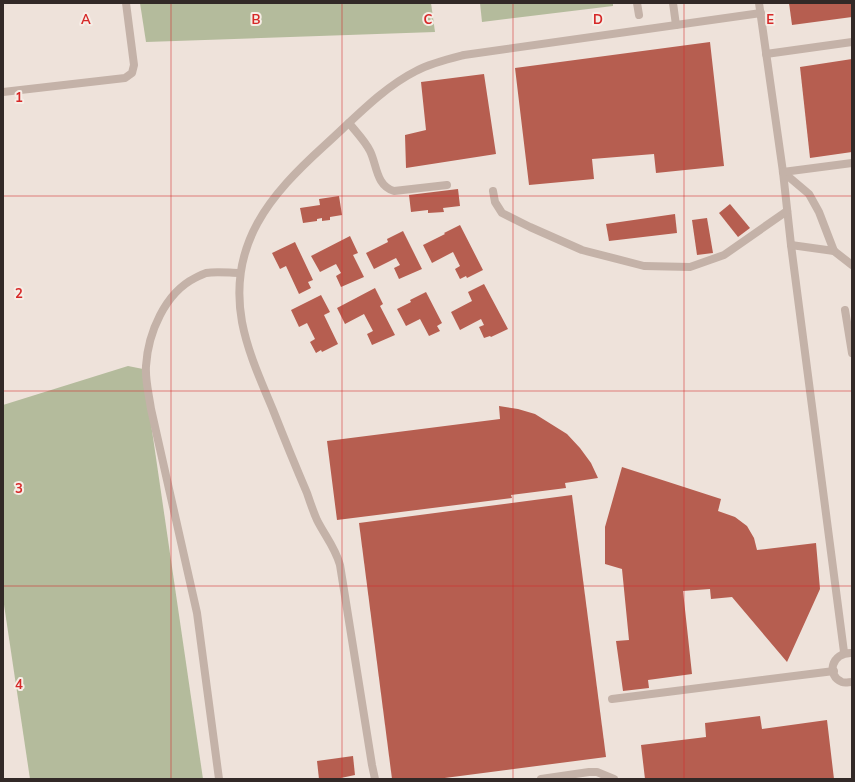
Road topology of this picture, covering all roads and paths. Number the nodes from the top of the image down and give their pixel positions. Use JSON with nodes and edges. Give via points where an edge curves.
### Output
{"nodes":[{"id":1,"x":126,"y":3,"type":"edge"},
{"id":2,"x":637,"y":3,"type":"edge"},
{"id":3,"x":673,"y":3,"type":"edge"},
{"id":4,"x":760,"y":3,"type":"edge"},
{"id":5,"x":761,"y":13,"type":"junction"},
{"id":6,"x":639,"y":15,"type":"dead end"},
{"id":7,"x":676,"y":25,"type":"junction"},
{"id":8,"x":852,"y":42,"type":"edge"},
{"id":9,"x":766,"y":54,"type":"junction"},
{"id":10,"x":3,"y":92,"type":"edge"},
{"id":11,"x":349,"y":123,"type":"junction"},
{"id":12,"x":852,"y":163,"type":"edge"},
{"id":13,"x":783,"y":172,"type":"junction"},
{"id":14,"x":447,"y":185,"type":"dead end"},
{"id":15,"x":493,"y":191,"type":"dead end"},
{"id":16,"x":787,"y":211,"type":"junction"},
{"id":17,"x":791,"y":245,"type":"junction"},
{"id":18,"x":834,"y":251,"type":"junction"},
{"id":19,"x":852,"y":265,"type":"edge"},
{"id":20,"x":240,"y":274,"type":"junction"},
{"id":21,"x":845,"y":310,"type":"dead end"},
{"id":22,"x":852,"y":353,"type":"edge"},
{"id":23,"x":848,"y":652,"type":"edge"},
{"id":24,"x":834,"y":671,"type":"junction"},
{"id":25,"x":852,"y":682,"type":"edge"},
{"id":26,"x":612,"y":700,"type":"dead end"},
{"id":27,"x":218,"y":779,"type":"edge"},
{"id":28,"x":375,"y":779,"type":"edge"},
{"id":29,"x":541,"y":779,"type":"edge"},
{"id":30,"x":614,"y":779,"type":"edge"}],
"edges":[{"from":1,"to":10,"type":"lane","via":[[134,66],[132,73],[125,78]]},
{"from":2,"to":6,"type":"lane"},
{"from":3,"to":7,"type":"lane"},
{"from":4,"to":5,"type":"lane"},
{"from":5,"to":7,"type":"lane"},
{"from":5,"to":9,"type":"lane"},
{"from":7,"to":11,"type":"lane","via":[[464,55],[435,63],[415,71],[395,84]]},
{"from":8,"to":9,"type":"lane"},
{"from":9,"to":13,"type":"lane"},
{"from":11,"to":14,"type":"lane","via":[[370,150],[380,180],[388,190]]},
{"from":11,"to":20,"type":"lane","via":[[270,202],[255,227],[244,254]]},
{"from":12,"to":13,"type":"lane"},
{"from":13,"to":16,"type":"lane"},
{"from":13,"to":18,"type":"lane","via":[[809,194]]},
{"from":15,"to":16,"type":"lane","via":[[495,202],[502,213],[530,227],[582,250],[644,266],[690,267],[724,255]]},
{"from":16,"to":17,"type":"lane"},
{"from":17,"to":18,"type":"lane"},
{"from":17,"to":23,"type":"lane"},
{"from":18,"to":19,"type":"lane"},
{"from":20,"to":27,"type":"lane","via":[[206,273],[189,281],[180,289],[168,301],[154,328],[146,367],[151,409],[197,613]]},
{"from":20,"to":28,"type":"lane","via":[[242,323],[256,370],[317,520],[334,547],[340,565]]},
{"from":21,"to":22,"type":"lane"},
{"from":23,"to":24,"type":"lane","via":[[836,657],[832,666]]},
{"from":24,"to":25,"type":"lane","via":[[835,676],[842,682]]},
{"from":24,"to":26,"type":"lane"},
{"from":29,"to":30,"type":"lane","via":[[590,772]]}]}
